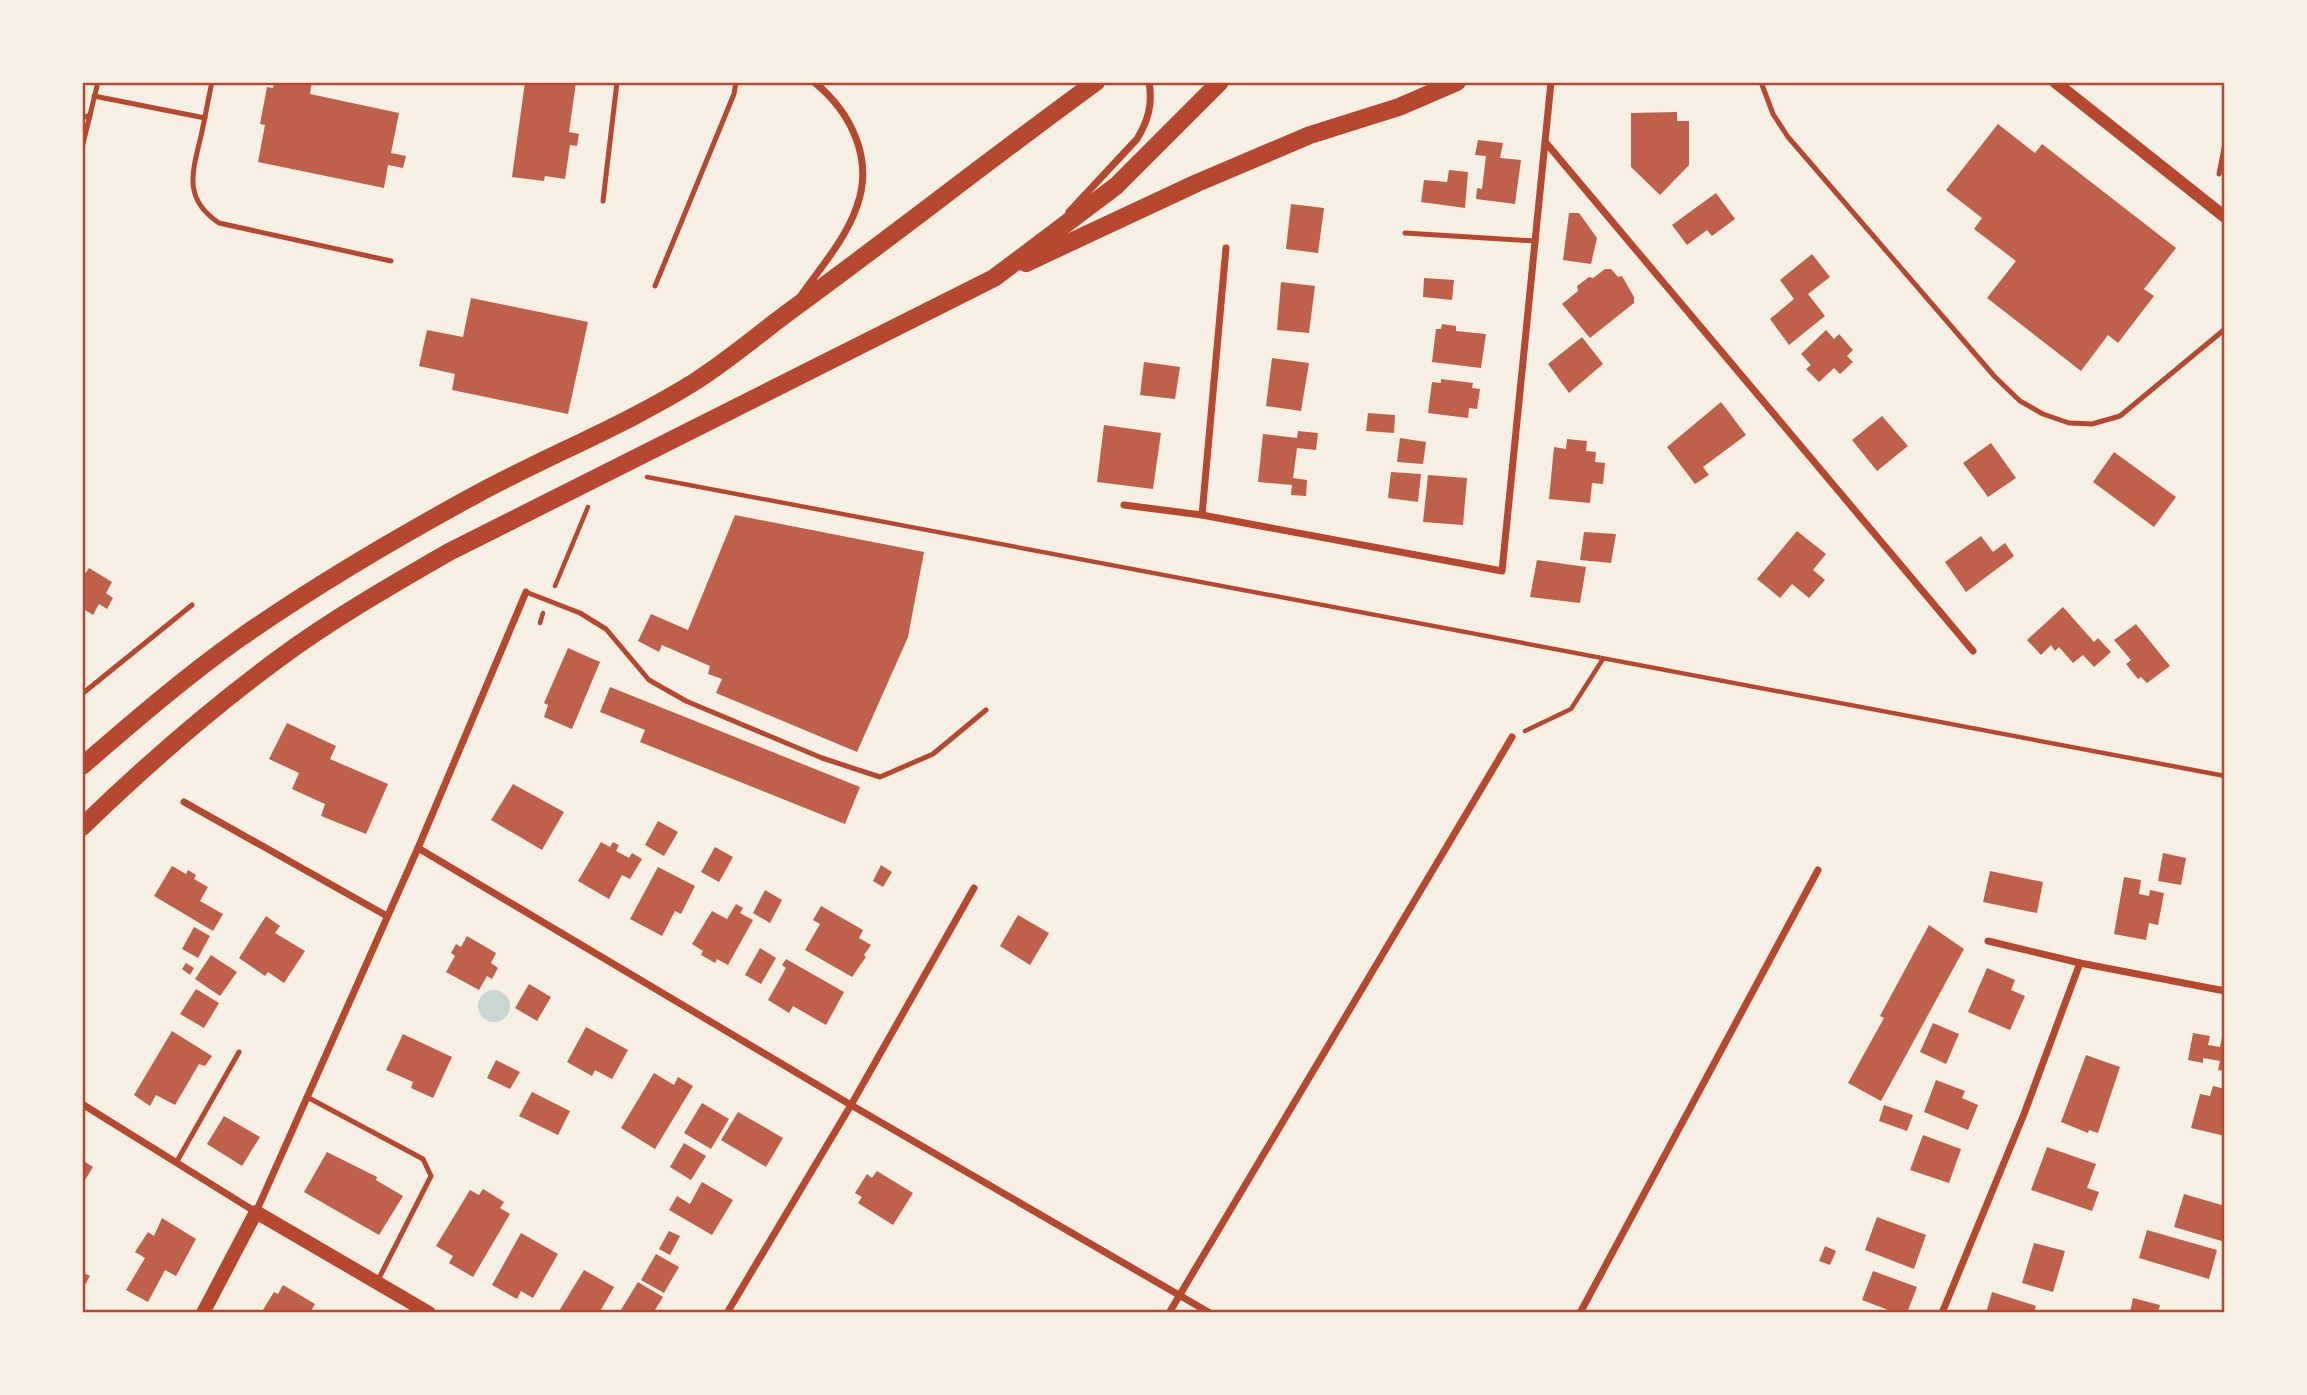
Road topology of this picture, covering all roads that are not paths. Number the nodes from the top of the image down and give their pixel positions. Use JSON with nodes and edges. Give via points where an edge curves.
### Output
{"nodes":[{"id":1,"x":98,"y":82,"type":"edge"},
{"id":2,"x":212,"y":82,"type":"edge"},
{"id":3,"x":617,"y":82,"type":"edge"},
{"id":4,"x":736,"y":82,"type":"edge"},
{"id":5,"x":814,"y":82,"type":"edge"},
{"id":6,"x":1096,"y":82,"type":"edge"},
{"id":7,"x":1149,"y":82,"type":"edge"},
{"id":8,"x":1220,"y":82,"type":"edge"},
{"id":9,"x":1457,"y":82,"type":"edge"},
{"id":10,"x":1552,"y":82,"type":"edge"},
{"id":11,"x":1761,"y":82,"type":"edge"},
{"id":12,"x":2055,"y":82,"type":"edge"},
{"id":13,"x":94,"y":96,"type":"junction"},
{"id":14,"x":90,"y":115,"type":"junction"},
{"id":15,"x":82,"y":118,"type":"edge"},
{"id":16,"x":205,"y":118,"type":"junction"},
{"id":17,"x":1547,"y":144,"type":"junction"},
{"id":18,"x":2225,"y":144,"type":"edge"},
{"id":19,"x":82,"y":148,"type":"edge"},
{"id":20,"x":2219,"y":174,"type":"dead end"},
{"id":21,"x":603,"y":201,"type":"dead end"},
{"id":22,"x":2225,"y":216,"type":"edge"},
{"id":23,"x":1405,"y":233,"type":"dead end"},
{"id":24,"x":1536,"y":241,"type":"junction"},
{"id":25,"x":1226,"y":248,"type":"dead end"},
{"id":26,"x":1029,"y":252,"type":"junction"},
{"id":27,"x":391,"y":261,"type":"dead end"},
{"id":28,"x":994,"y":278,"type":"junction"},
{"id":29,"x":655,"y":286,"type":"dead end"},
{"id":30,"x":789,"y":312,"type":"junction"},
{"id":31,"x":2225,"y":329,"type":"edge"},
{"id":32,"x":1124,"y":505,"type":"dead end"},
{"id":33,"x":1202,"y":515,"type":"junction"},
{"id":34,"x":526,"y":592,"type":"joint"},
{"id":35,"x":192,"y":605,"type":"dead end"},
{"id":36,"x":1973,"y":651,"type":"dead end"},
{"id":37,"x":82,"y":694,"type":"edge"},
{"id":38,"x":986,"y":710,"type":"dead end"},
{"id":39,"x":1512,"y":737,"type":"road end"},
{"id":40,"x":82,"y":766,"type":"edge"},
{"id":41,"x":184,"y":802,"type":"dead end"},
{"id":42,"x":82,"y":827,"type":"edge"},
{"id":43,"x":418,"y":848,"type":"junction"},
{"id":44,"x":1818,"y":870,"type":"dead end"},
{"id":45,"x":974,"y":888,"type":"dead end"},
{"id":46,"x":387,"y":916,"type":"junction"},
{"id":47,"x":1988,"y":941,"type":"dead end"},
{"id":48,"x":2080,"y":963,"type":"junction"},
{"id":49,"x":2225,"y":991,"type":"edge"},
{"id":50,"x":239,"y":1052,"type":"dead end"},
{"id":51,"x":307,"y":1097,"type":"junction"},
{"id":52,"x":82,"y":1104,"type":"edge"},
{"id":53,"x":851,"y":1105,"type":"junction"},
{"id":54,"x":176,"y":1163,"type":"junction"},
{"id":55,"x":256,"y":1212,"type":"junction"},
{"id":56,"x":377,"y":1282,"type":"junction"},
{"id":57,"x":1180,"y":1295,"type":"junction"},
{"id":58,"x":202,"y":1313,"type":"edge"},
{"id":59,"x":429,"y":1313,"type":"edge"},
{"id":60,"x":727,"y":1313,"type":"edge"},
{"id":61,"x":1170,"y":1313,"type":"edge"},
{"id":62,"x":1210,"y":1313,"type":"edge"},
{"id":63,"x":1580,"y":1313,"type":"edge"},
{"id":64,"x":1942,"y":1313,"type":"edge"}],
"edges":[{"from":1,"to":13,"type":"lane"},
{"from":2,"to":16,"type":"lane"},
{"from":3,"to":21,"type":"lane"},
{"from":4,"to":29,"type":"lane"},
{"from":5,"to":30,"type":"street","via":[[852,128],[862,157],[863,187],[846,230]]},
{"from":6,"to":30,"type":"main road"},
{"from":7,"to":26,"type":"street","via":[[1149,112],[1137,139]]},
{"from":8,"to":26,"type":"main road","via":[[1116,186]]},
{"from":9,"to":28,"type":"main road","via":[[1399,107],[1310,135]]},
{"from":10,"to":17,"type":"street"},
{"from":11,"to":31,"type":"lane","via":[[1788,137],[1995,377],[2020,401],[2043,414],[2069,423],[2092,424],[2120,416]]},
{"from":12,"to":22,"type":"street"},
{"from":13,"to":14,"type":"lane"},
{"from":13,"to":16,"type":"lane"},
{"from":14,"to":15,"type":"lane"},
{"from":14,"to":19,"type":"lane"},
{"from":16,"to":27,"type":"lane","via":[[191,177],[203,213],[219,223]]},
{"from":17,"to":24,"type":"street"},
{"from":17,"to":36,"type":"street"},
{"from":18,"to":20,"type":"lane"},
{"from":23,"to":24,"type":"lane"},
{"from":24,"to":33,"type":"street","via":[[1502,571]]},
{"from":25,"to":33,"type":"street"},
{"from":26,"to":28,"type":"main road"},
{"from":28,"to":42,"type":"main road","via":[[449,552],[377,594],[219,704]]},
{"from":30,"to":40,"type":"main road","via":[[647,410],[478,494],[304,596],[174,688]]},
{"from":32,"to":33,"type":"street"},
{"from":34,"to":38,"type":"lane","via":[[580,613],[606,629],[649,680],[686,701],[880,777],[933,754]]},
{"from":34,"to":43,"type":"street"},
{"from":35,"to":37,"type":"lane"},
{"from":39,"to":57,"type":"street"},
{"from":41,"to":46,"type":"street"},
{"from":43,"to":46,"type":"street"},
{"from":43,"to":53,"type":"street"},
{"from":44,"to":63,"type":"street"},
{"from":45,"to":53,"type":"street"},
{"from":46,"to":51,"type":"street"},
{"from":47,"to":48,"type":"street"},
{"from":48,"to":49,"type":"street"},
{"from":48,"to":64,"type":"street"},
{"from":50,"to":54,"type":"lane"},
{"from":51,"to":55,"type":"street"},
{"from":51,"to":56,"type":"lane","via":[[423,1159],[431,1176]]},
{"from":52,"to":54,"type":"street"},
{"from":53,"to":57,"type":"street"},
{"from":53,"to":60,"type":"street"},
{"from":54,"to":55,"type":"street"},
{"from":55,"to":56,"type":"main road"},
{"from":55,"to":58,"type":"main road"},
{"from":56,"to":59,"type":"main road"},
{"from":57,"to":61,"type":"street"},
{"from":57,"to":62,"type":"street"}]}
